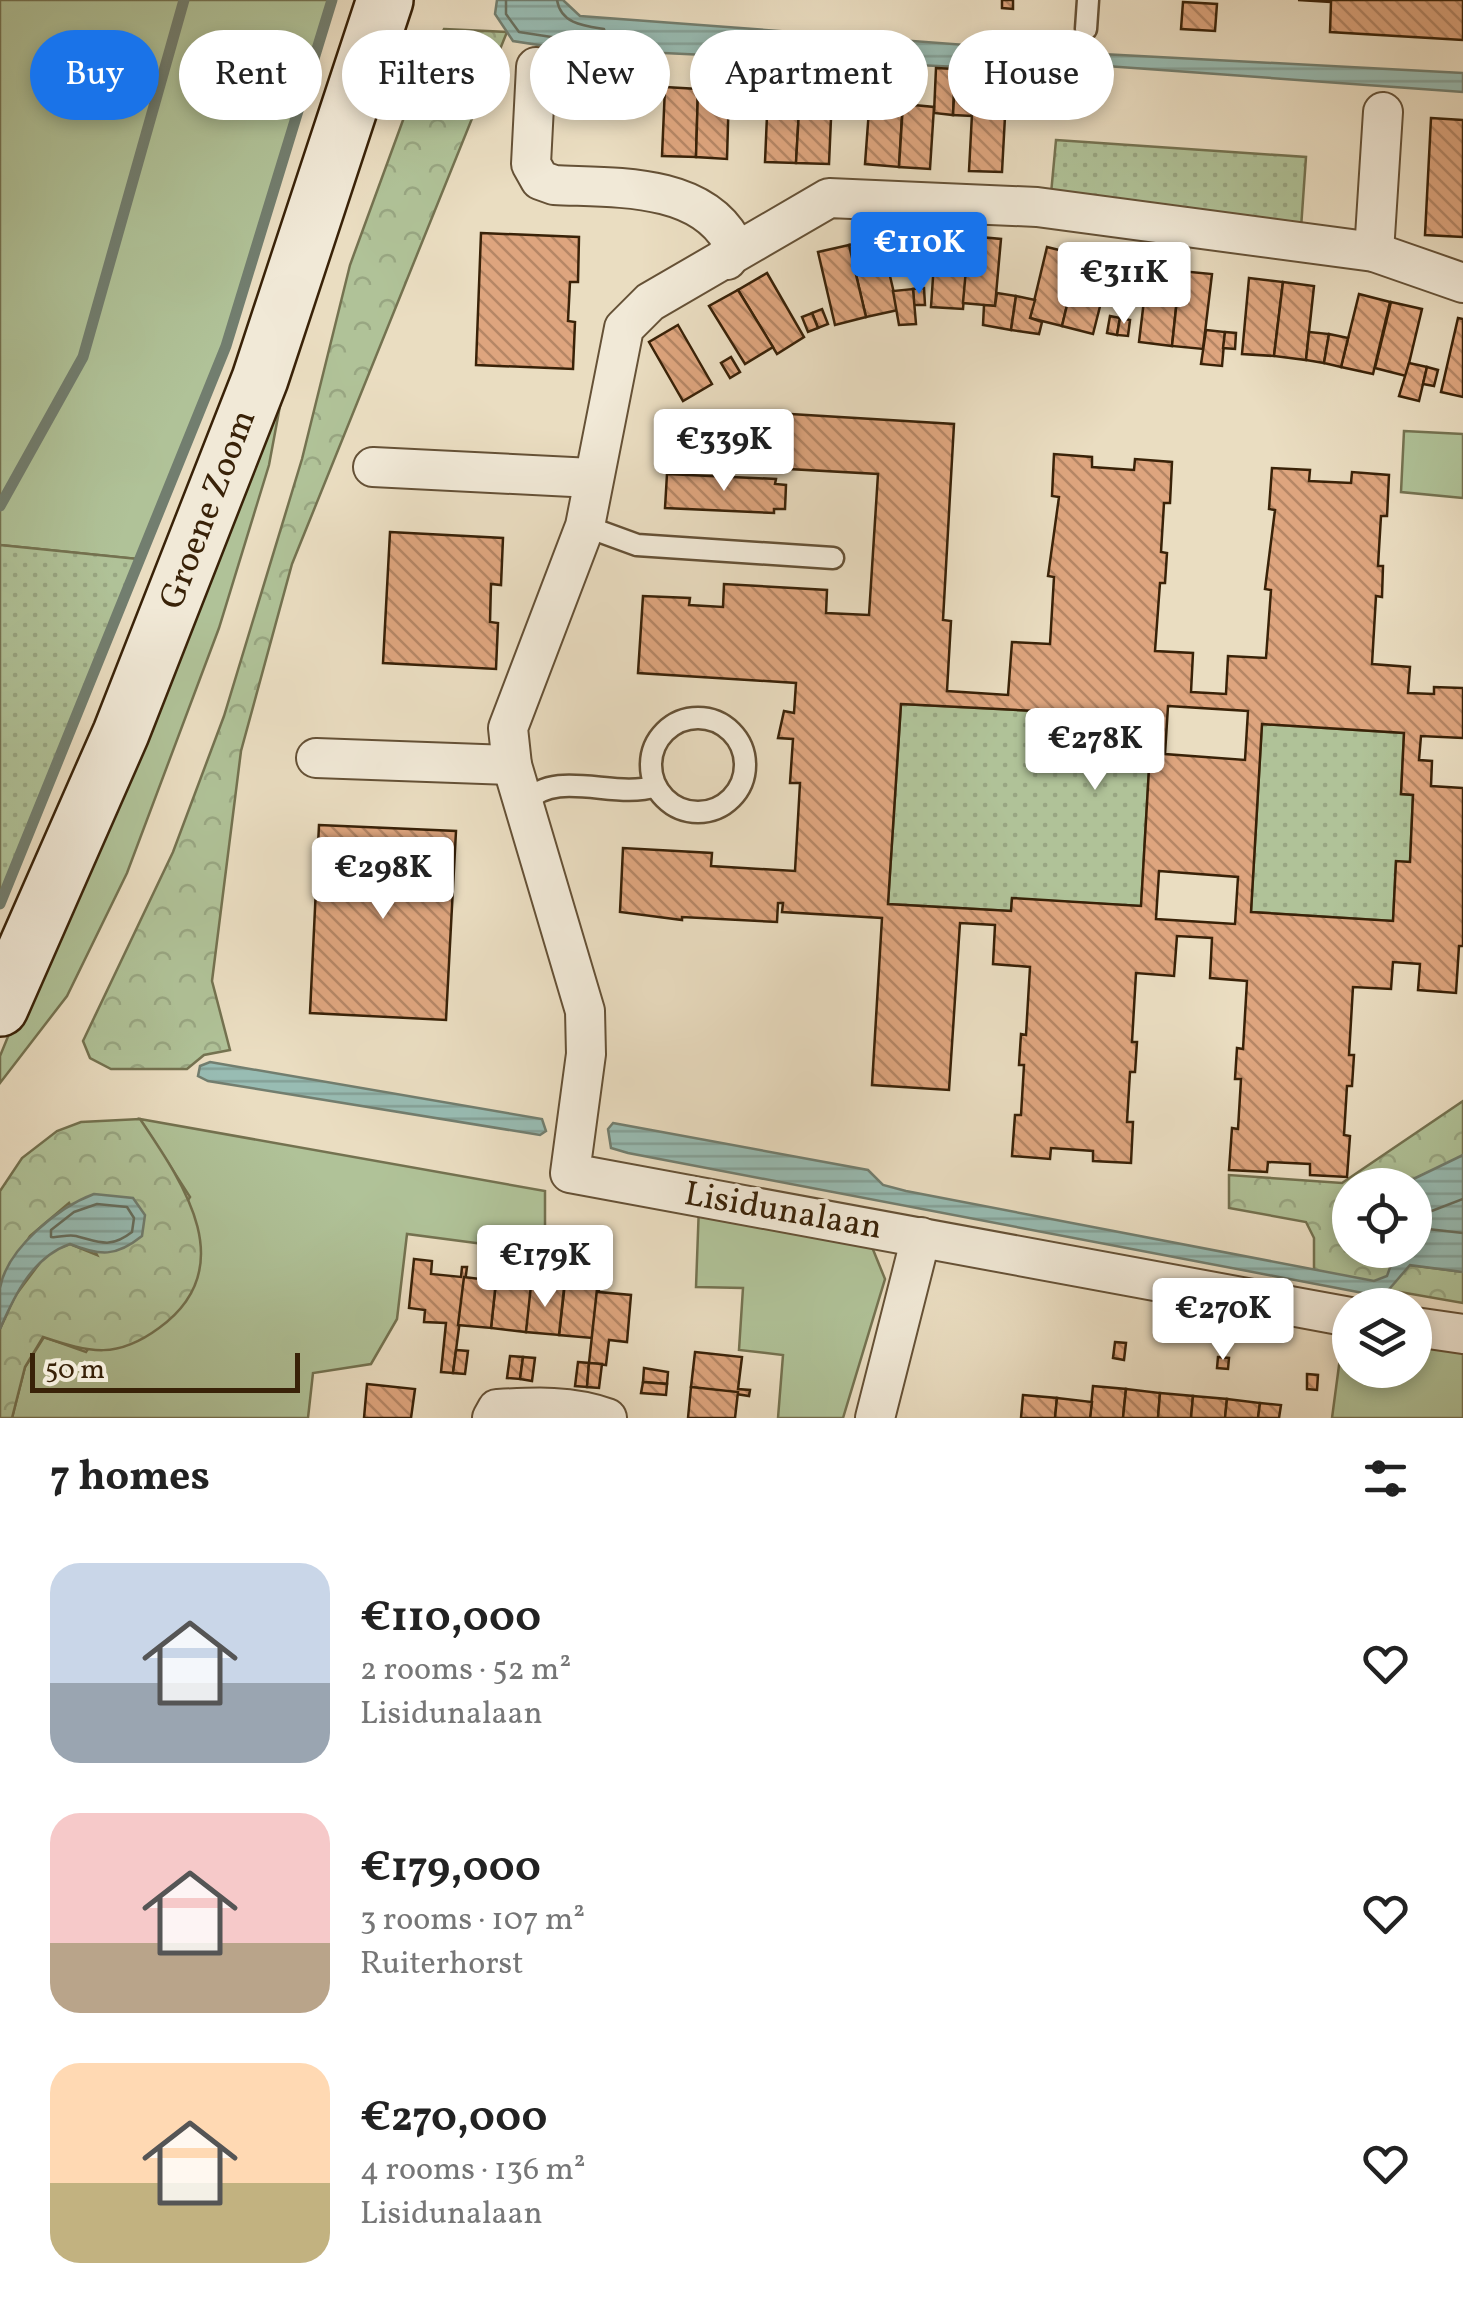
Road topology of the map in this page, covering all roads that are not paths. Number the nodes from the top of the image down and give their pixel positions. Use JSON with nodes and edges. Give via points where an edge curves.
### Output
{"nodes":[{"id":1,"x":385,"y":0,"type":"edge"},
{"id":2,"x":1088,"y":0,"type":"edge"},
{"id":3,"x":1086,"y":29,"type":"dead end"},
{"id":4,"x":1383,"y":112,"type":"dead end"},
{"id":5,"x":533,"y":120,"type":"edge"},
{"id":6,"x":1374,"y":252,"type":"junction"},
{"id":7,"x":726,"y":260,"type":"junction"},
{"id":8,"x":1463,"y":284,"type":"edge"},
{"id":9,"x":373,"y":467,"type":"dead end"},
{"id":10,"x":592,"y":478,"type":"junction"},
{"id":11,"x":585,"y":526,"type":"junction"},
{"id":12,"x":833,"y":558,"type":"dead end"},
{"id":13,"x":316,"y":758,"type":"dead end"},
{"id":14,"x":512,"y":765,"type":"junction"},
{"id":15,"x":655,"y":786,"type":"junction"},
{"id":16,"x":526,"y":802,"type":"junction"},
{"id":17,"x":0,"y":1008,"type":"edge"},
{"id":18,"x":922,"y":1237,"type":"junction"},
{"id":19,"x":1332,"y":1314,"type":"edge"},
{"id":20,"x":1432,"y":1329,"type":"edge"},
{"id":21,"x":1463,"y":1334,"type":"edge"},
{"id":22,"x":492,"y":1418,"type":"edge"},
{"id":23,"x":607,"y":1418,"type":"edge"},
{"id":24,"x":874,"y":1418,"type":"edge"}],
"edges":[{"from":1,"to":17,"type":"main road","name":"Groene Zoom","via":[[260,379],[121,733]]},
{"from":2,"to":3,"type":"lane"},
{"from":4,"to":6,"type":"street"},
{"from":5,"to":7,"type":"street","via":[[531,164],[540,180],[663,190],[724,227],[730,240]]},
{"from":6,"to":7,"type":"street","name":"Lisidunalaan","via":[[1037,207],[829,198]]},
{"from":6,"to":8,"type":"street","name":"Lisidunalaan"},
{"from":7,"to":10,"type":"street","name":"Lisidunalaan","via":[[650,302],[624,328]]},
{"from":9,"to":10,"type":"street"},
{"from":10,"to":11,"type":"street","name":"Lisidunalaan"},
{"from":11,"to":12,"type":"lane","via":[[637,545]]},
{"from":11,"to":14,"type":"street","name":"Lisidunalaan","via":[[508,728]]},
{"from":13,"to":14,"type":"street"},
{"from":14,"to":16,"type":"street","name":"Lisidunalaan"},
{"from":15,"to":15,"type":"lane","via":[[684,810],[726,803],[746,770],[738,741],[709,720],[677,724],[655,747]]},
{"from":15,"to":16,"type":"lane","via":[[640,792],[559,786],[536,790]]},
{"from":16,"to":18,"type":"street","name":"Lisidunalaan","via":[[586,1011],[570,1173]]},
{"from":18,"to":19,"type":"street","name":"Lisidunalaan"},
{"from":18,"to":24,"type":"street"},
{"from":20,"to":21,"type":"street"},
{"from":22,"to":23,"type":"street","via":[[497,1409],[528,1407],[580,1408]]}]}
